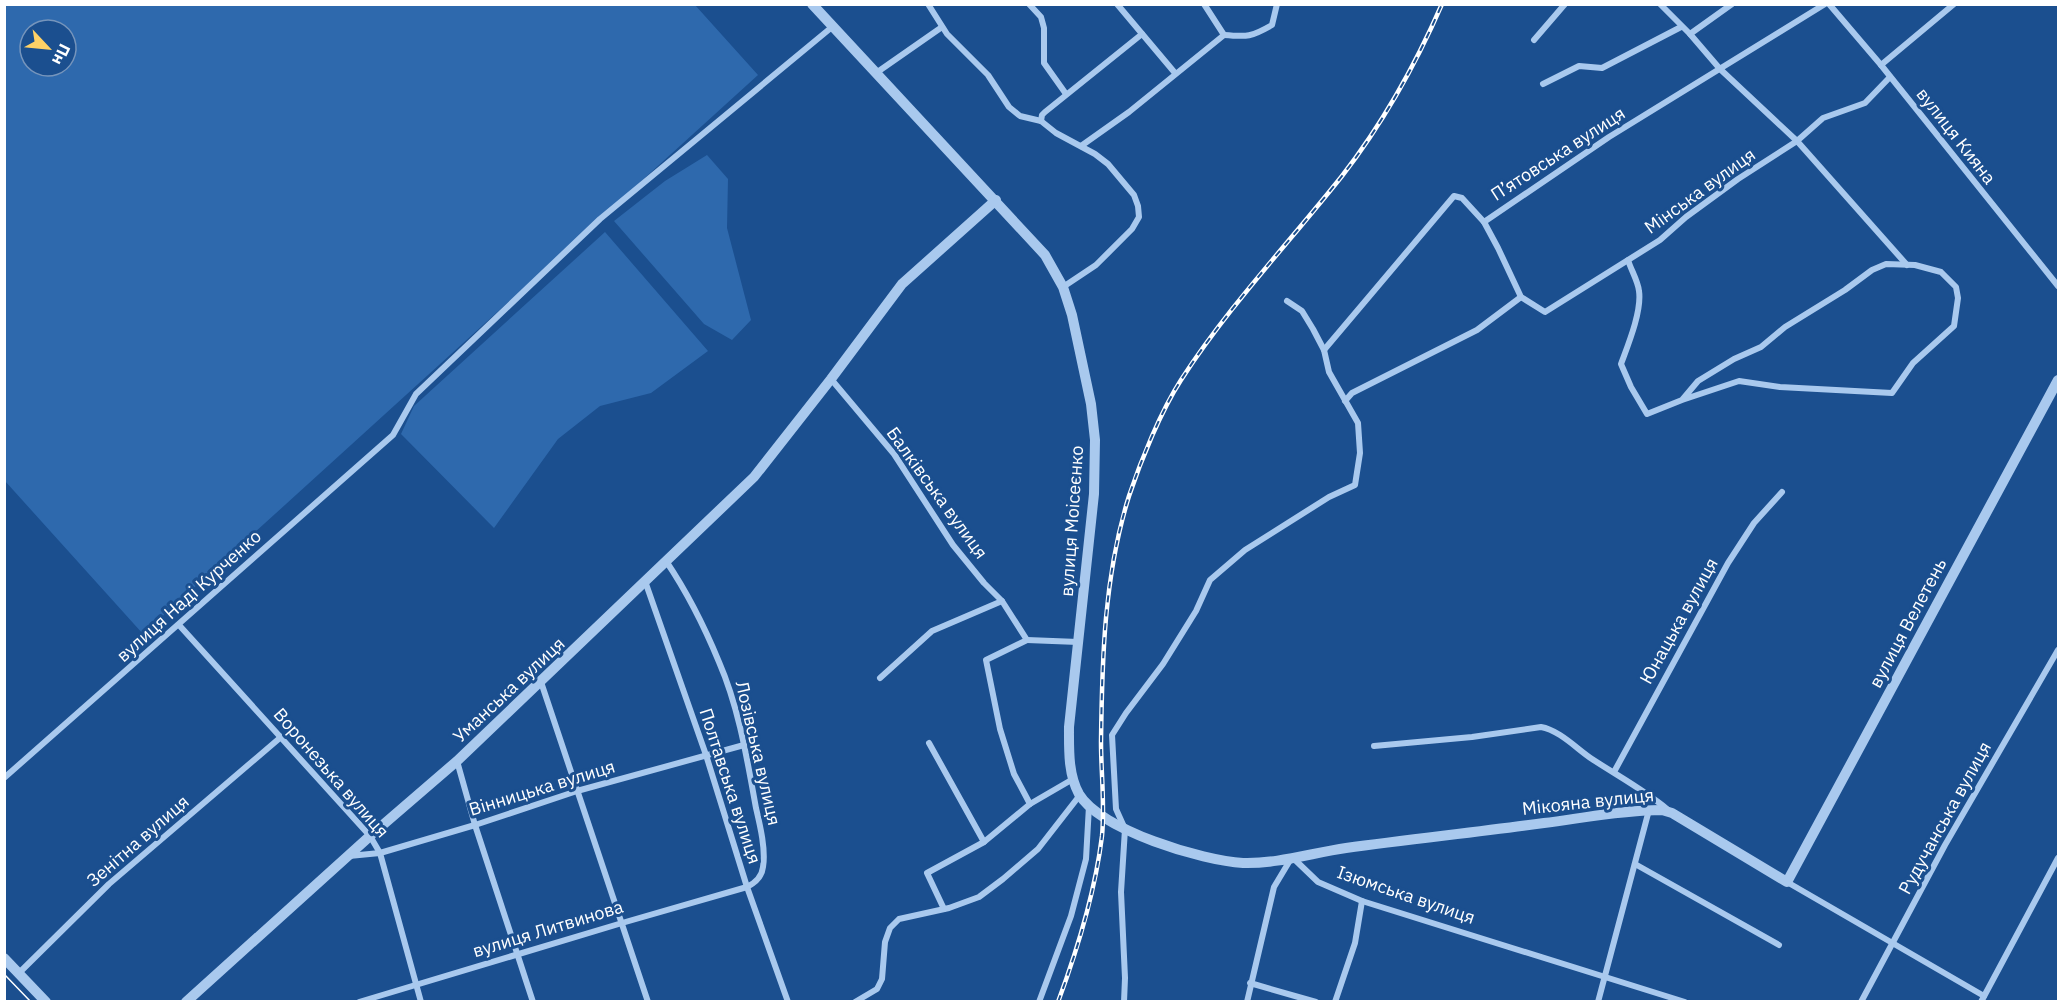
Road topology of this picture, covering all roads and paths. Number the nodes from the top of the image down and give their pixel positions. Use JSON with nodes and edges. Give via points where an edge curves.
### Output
{"nodes":[{"id":1,"x":812,"y":4,"type":"edge"},
{"id":2,"x":928,"y":4,"type":"edge"},
{"id":3,"x":1029,"y":4,"type":"edge"},
{"id":4,"x":1117,"y":4,"type":"edge"},
{"id":5,"x":1204,"y":4,"type":"edge"},
{"id":6,"x":1277,"y":4,"type":"edge"},
{"id":7,"x":1565,"y":4,"type":"edge"},
{"id":8,"x":1660,"y":4,"type":"edge"},
{"id":9,"x":1732,"y":4,"type":"edge"},
{"id":10,"x":1827,"y":4,"type":"edge"},
{"id":11,"x":1954,"y":4,"type":"edge"},
{"id":12,"x":832,"y":27,"type":"junction"},
{"id":13,"x":942,"y":27,"type":"junction"},
{"id":14,"x":1681,"y":27,"type":"junction"},
{"id":15,"x":1142,"y":34,"type":"junction"},
{"id":16,"x":1224,"y":34,"type":"junction"},
{"id":17,"x":1690,"y":34,"type":"junction"},
{"id":18,"x":1534,"y":40,"type":"dead end"},
{"id":19,"x":1881,"y":65,"type":"junction"},
{"id":20,"x":1720,"y":69,"type":"junction"},
{"id":21,"x":1175,"y":73,"type":"junction"},
{"id":22,"x":876,"y":74,"type":"junction"},
{"id":23,"x":1890,"y":77,"type":"junction"},
{"id":24,"x":1543,"y":84,"type":"dead end"},
{"id":25,"x":1066,"y":94,"type":"junction"},
{"id":26,"x":1041,"y":121,"type":"junction"},
{"id":27,"x":1797,"y":141,"type":"junction"},
{"id":28,"x":1081,"y":146,"type":"junction"},
{"id":29,"x":996,"y":200,"type":"junction"},
{"id":30,"x":1484,"y":222,"type":"junction"},
{"id":31,"x":1628,"y":260,"type":"junction"},
{"id":32,"x":1907,"y":265,"type":"junction"},
{"id":33,"x":2058,"y":286,"type":"edge"},
{"id":34,"x":1064,"y":287,"type":"junction"},
{"id":35,"x":1521,"y":297,"type":"junction"},
{"id":36,"x":1287,"y":301,"type":"dead end"},
{"id":37,"x":1324,"y":350,"type":"junction"},
{"id":38,"x":831,"y":379,"type":"junction"},
{"id":39,"x":2058,"y":380,"type":"edge"},
{"id":40,"x":1682,"y":400,"type":"junction"},
{"id":41,"x":1346,"y":401,"type":"junction"},
{"id":42,"x":1782,"y":492,"type":"dead end"},
{"id":43,"x":666,"y":561,"type":"junction"},
{"id":44,"x":645,"y":580,"type":"junction"},
{"id":45,"x":1002,"y":601,"type":"junction"},
{"id":46,"x":179,"y":625,"type":"junction"},
{"id":47,"x":1027,"y":640,"type":"junction"},
{"id":48,"x":1078,"y":642,"type":"junction"},
{"id":49,"x":2058,"y":650,"type":"edge"},
{"id":50,"x":880,"y":678,"type":"dead end"},
{"id":51,"x":541,"y":682,"type":"junction"},
{"id":52,"x":280,"y":737,"type":"junction"},
{"id":53,"x":928,"y":743,"type":"dead end"},
{"id":54,"x":744,"y":745,"type":"junction"},
{"id":55,"x":1374,"y":746,"type":"dead end"},
{"id":56,"x":706,"y":756,"type":"junction"},
{"id":57,"x":457,"y":761,"type":"junction"},
{"id":58,"x":1614,"y":772,"type":"junction"},
{"id":59,"x":4,"y":778,"type":"edge"},
{"id":60,"x":1073,"y":779,"type":"junction"},
{"id":61,"x":577,"y":792,"type":"junction"},
{"id":62,"x":1080,"y":795,"type":"junction"},
{"id":63,"x":1030,"y":804,"type":"junction"},
{"id":64,"x":1091,"y":808,"type":"junction"},
{"id":65,"x":1649,"y":810,"type":"junction"},
{"id":66,"x":1672,"y":813,"type":"junction"},
{"id":67,"x":475,"y":825,"type":"junction"},
{"id":68,"x":1125,"y":829,"type":"junction"},
{"id":69,"x":370,"y":836,"type":"junction"},
{"id":70,"x":984,"y":842,"type":"junction"},
{"id":71,"x":380,"y":853,"type":"junction"},
{"id":72,"x":348,"y":856,"type":"junction"},
{"id":73,"x":1292,"y":857,"type":"junction"},
{"id":74,"x":2058,"y":858,"type":"edge"},
{"id":75,"x":1635,"y":864,"type":"junction"},
{"id":76,"x":1787,"y":882,"type":"junction"},
{"id":77,"x":747,"y":887,"type":"junction"},
{"id":78,"x":1362,"y":901,"type":"junction"},
{"id":79,"x":944,"y":909,"type":"junction"},
{"id":80,"x":621,"y":922,"type":"junction"},
{"id":81,"x":1893,"y":943,"type":"junction"},
{"id":82,"x":1779,"y":945,"type":"dead end"},
{"id":83,"x":518,"y":954,"type":"junction"},
{"id":84,"x":4,"y":958,"type":"edge"},
{"id":85,"x":19,"y":973,"type":"junction"},
{"id":86,"x":1606,"y":976,"type":"junction"},
{"id":87,"x":1250,"y":983,"type":"junction"},
{"id":88,"x":416,"y":984,"type":"junction"},
{"id":89,"x":1982,"y":999,"type":"edge"},
{"id":90,"x":46,"y":1002,"type":"edge"},
{"id":91,"x":186,"y":1002,"type":"edge"},
{"id":92,"x":359,"y":1002,"type":"edge"},
{"id":93,"x":421,"y":1002,"type":"edge"},
{"id":94,"x":533,"y":1002,"type":"edge"},
{"id":95,"x":648,"y":1002,"type":"edge"},
{"id":96,"x":788,"y":1002,"type":"edge"},
{"id":97,"x":855,"y":1002,"type":"edge"},
{"id":98,"x":1039,"y":1002,"type":"edge"},
{"id":99,"x":1124,"y":1002,"type":"edge"},
{"id":100,"x":1247,"y":1002,"type":"edge"},
{"id":101,"x":1316,"y":1002,"type":"edge"},
{"id":102,"x":1335,"y":1002,"type":"edge"},
{"id":103,"x":1599,"y":1002,"type":"edge"},
{"id":104,"x":1685,"y":1002,"type":"edge"},
{"id":105,"x":1861,"y":1002,"type":"edge"}],
"edges":[{"from":1,"to":12,"type":"street","name":"вулиця Моісеєнко"},
{"from":2,"to":13,"type":"street"},
{"from":3,"to":25,"type":"street","via":[[1041,17],[1044,28],[1044,63]]},
{"from":4,"to":15,"type":"street"},
{"from":5,"to":16,"type":"street"},
{"from":6,"to":16,"type":"street","via":[[1272,25],[1261,32],[1248,37]]},
{"from":7,"to":18,"type":"street"},
{"from":8,"to":14,"type":"street"},
{"from":9,"to":17,"type":"street"},
{"from":10,"to":19,"type":"street","name":"вулиця Кияна"},
{"from":10,"to":20,"type":"street","name":"П’ятовська вулиця"},
{"from":11,"to":19,"type":"street"},
{"from":12,"to":22,"type":"street","name":"вулиця Моісеєнко"},
{"from":12,"to":46,"type":"street","name":"вулиця Наді Курченко","via":[[600,219],[416,394],[393,435]]},
{"from":13,"to":22,"type":"street"},
{"from":13,"to":26,"type":"street","via":[[988,75],[1009,107],[1020,116]]},
{"from":14,"to":17,"type":"street"},
{"from":14,"to":24,"type":"street","via":[[1602,68],[1579,66]]},
{"from":15,"to":21,"type":"street"},
{"from":15,"to":25,"type":"street"},
{"from":16,"to":21,"type":"street"},
{"from":17,"to":20,"type":"street"},
{"from":19,"to":23,"type":"street","name":"вулиця Кияна"},
{"from":20,"to":27,"type":"street"},
{"from":20,"to":30,"type":"street","name":"П’ятовська вулиця","via":[[1609,137]]},
{"from":21,"to":28,"type":"street"},
{"from":22,"to":29,"type":"street","name":"вулиця Моісеєнко"},
{"from":23,"to":27,"type":"street","name":"Мінська вулиця","via":[[1865,103],[1823,118]]},
{"from":23,"to":33,"type":"street","name":"вулиця Кияна"},
{"from":25,"to":26,"type":"street","via":[[1042,115]]},
{"from":26,"to":28,"type":"street"},
{"from":27,"to":31,"type":"street","name":"Мінська вулиця"},
{"from":27,"to":32,"type":"street"},
{"from":28,"to":34,"type":"street","via":[[1108,164],[1125,183],[1134,195],[1139,217],[1096,265]]},
{"from":29,"to":34,"type":"street","name":"вулиця Моісеєнко","via":[[1045,255]]},
{"from":29,"to":38,"type":"street","name":"Уманська вулиця","via":[[902,284]]},
{"from":30,"to":35,"type":"street"},
{"from":30,"to":37,"type":"street","name":"П’ятовська вулиця","via":[[1462,198],[1454,196]]},
{"from":31,"to":35,"type":"street","name":"Мінська вулиця","via":[[1545,312]]},
{"from":31,"to":40,"type":"street","via":[[1639,291],[1635,320],[1621,364],[1647,414]]},
{"from":32,"to":40,"type":"street","via":[[1886,264],[1872,270],[1785,327],[1761,348],[1698,381]]},
{"from":32,"to":40,"type":"street","via":[[1941,272],[1956,287],[1958,298],[1954,326],[1913,363],[1892,393],[1739,381]]},
{"from":34,"to":48,"type":"street","name":"вулиця Моісеєнко","via":[[1090,400],[1095,440],[1094,494]]},
{"from":35,"to":41,"type":"street","via":[[1476,330],[1352,393]]},
{"from":36,"to":37,"type":"street","via":[[1302,311]]},
{"from":37,"to":41,"type":"street","via":[[1329,372]]},
{"from":38,"to":43,"type":"street","name":"Уманська вулиця","via":[[754,477]]},
{"from":38,"to":45,"type":"street","name":"Балківська вулиця","via":[[894,454],[953,545]]},
{"from":39,"to":76,"type":"street","name":"вулиця Велетень"},
{"from":41,"to":68,"type":"street","via":[[1358,423],[1360,453],[1355,485],[1329,496],[1245,550],[1210,580],[1164,664],[1112,735],[1116,809]]},
{"from":42,"to":58,"type":"street","name":"Юнацька вулиця","via":[[1728,563]]},
{"from":43,"to":44,"type":"street","name":"Уманська вулиця"},
{"from":43,"to":54,"type":"street","name":"Лозівська вулиця","via":[[720,663]]},
{"from":44,"to":51,"type":"street","name":"Уманська вулиця"},
{"from":44,"to":56,"type":"street","name":"Полтавська вулиця"},
{"from":45,"to":47,"type":"street","name":"Балківська вулиця"},
{"from":45,"to":50,"type":"street","via":[[932,631]]},
{"from":46,"to":52,"type":"street","name":"Воронезька вулиця"},
{"from":46,"to":59,"type":"street","name":"вулиця Наді Курченко"},
{"from":47,"to":48,"type":"street"},
{"from":47,"to":63,"type":"street","via":[[986,660],[1000,729],[1014,774]]},
{"from":48,"to":60,"type":"street","name":"вулиця Моісеєнко","via":[[1069,727]]},
{"from":49,"to":81,"type":"street","name":"Рудучанська вулиця"},
{"from":51,"to":57,"type":"street","name":"Уманська вулиця"},
{"from":51,"to":61,"type":"street"},
{"from":52,"to":69,"type":"street","name":"Воронезька вулиця"},
{"from":52,"to":85,"type":"street","name":"Зенітна вулиця","via":[[103,890]]},
{"from":53,"to":70,"type":"street"},
{"from":54,"to":56,"type":"street","name":"Вінницька вулиця"},
{"from":54,"to":77,"type":"street","name":"Лозівська вулиця","via":[[762,839],[763,867],[757,882]]},
{"from":55,"to":58,"type":"street","via":[[1541,727],[1552,729]]},
{"from":56,"to":61,"type":"street","name":"Вінницька вулиця"},
{"from":56,"to":77,"type":"street","name":"Полтавська вулиця"},
{"from":57,"to":67,"type":"street"},
{"from":57,"to":69,"type":"street","name":"Уманська вулиця"},
{"from":58,"to":66,"type":"street"},
{"from":60,"to":62,"type":"street","name":"вулиця Моісеєнко"},
{"from":60,"to":63,"type":"street"},
{"from":61,"to":67,"type":"street","name":"Вінницька вулиця"},
{"from":61,"to":80,"type":"street"},
{"from":62,"to":64,"type":"street","name":"вулиця Моісеєнко"},
{"from":62,"to":79,"type":"street","via":[[1038,849],[1003,879],[979,897]]},
{"from":63,"to":70,"type":"street"},
{"from":64,"to":68,"type":"street"},
{"from":64,"to":98,"type":"street","via":[[1086,859],[1071,916]]},
{"from":65,"to":66,"type":"street","name":"Мікояна вулиця"},
{"from":65,"to":73,"type":"street","name":"Мікояна вулиця"},
{"from":65,"to":75,"type":"street"},
{"from":66,"to":76,"type":"street","name":"Мікояна вулиця"},
{"from":67,"to":71,"type":"street","name":"Вінницька вулиця"},
{"from":67,"to":83,"type":"street"},
{"from":68,"to":73,"type":"street","via":[[1213,860],[1260,862]]},
{"from":68,"to":99,"type":"street","via":[[1121,892]]},
{"from":69,"to":71,"type":"street","name":"Воронезька вулиця"},
{"from":69,"to":72,"type":"street","name":"Уманська вулиця"},
{"from":70,"to":79,"type":"street","via":[[927,873]]},
{"from":71,"to":72,"type":"street","name":"Вінницька вулиця"},
{"from":71,"to":88,"type":"street","name":"Воронезька вулиця"},
{"from":72,"to":91,"type":"street","name":"Уманська вулиця"},
{"from":73,"to":78,"type":"street","name":"Ізюмська вулиця","via":[[1318,882]]},
{"from":73,"to":87,"type":"street","via":[[1274,887]]},
{"from":74,"to":89,"type":"street"},
{"from":75,"to":82,"type":"street"},
{"from":75,"to":86,"type":"street"},
{"from":76,"to":81,"type":"street","name":"Мікояна вулиця"},
{"from":77,"to":80,"type":"street","name":"вулиця Литвинова"},
{"from":77,"to":96,"type":"street","name":"Полтавська вулиця"},
{"from":78,"to":86,"type":"street","name":"Ізюмська вулиця"},
{"from":78,"to":102,"type":"street","via":[[1355,943]]},
{"from":79,"to":97,"type":"street","via":[[899,919],[890,928],[882,979],[877,989]]},
{"from":80,"to":83,"type":"street","name":"вулиця Литвинова"},
{"from":80,"to":95,"type":"street"},
{"from":81,"to":89,"type":"street","name":"Мікояна вулиця"},
{"from":81,"to":105,"type":"street","name":"Рудучанська вулиця"},
{"from":83,"to":88,"type":"street","name":"вулиця Литвинова"},
{"from":83,"to":94,"type":"street"},
{"from":84,"to":85,"type":"street"},
{"from":85,"to":90,"type":"street"},
{"from":86,"to":103,"type":"street"},
{"from":86,"to":104,"type":"street","name":"Ізюмська вулиця"},
{"from":87,"to":100,"type":"street"},
{"from":87,"to":101,"type":"street"},
{"from":88,"to":92,"type":"street","name":"вулиця Литвинова"},
{"from":88,"to":93,"type":"street","name":"Воронезька вулиця"}]}
